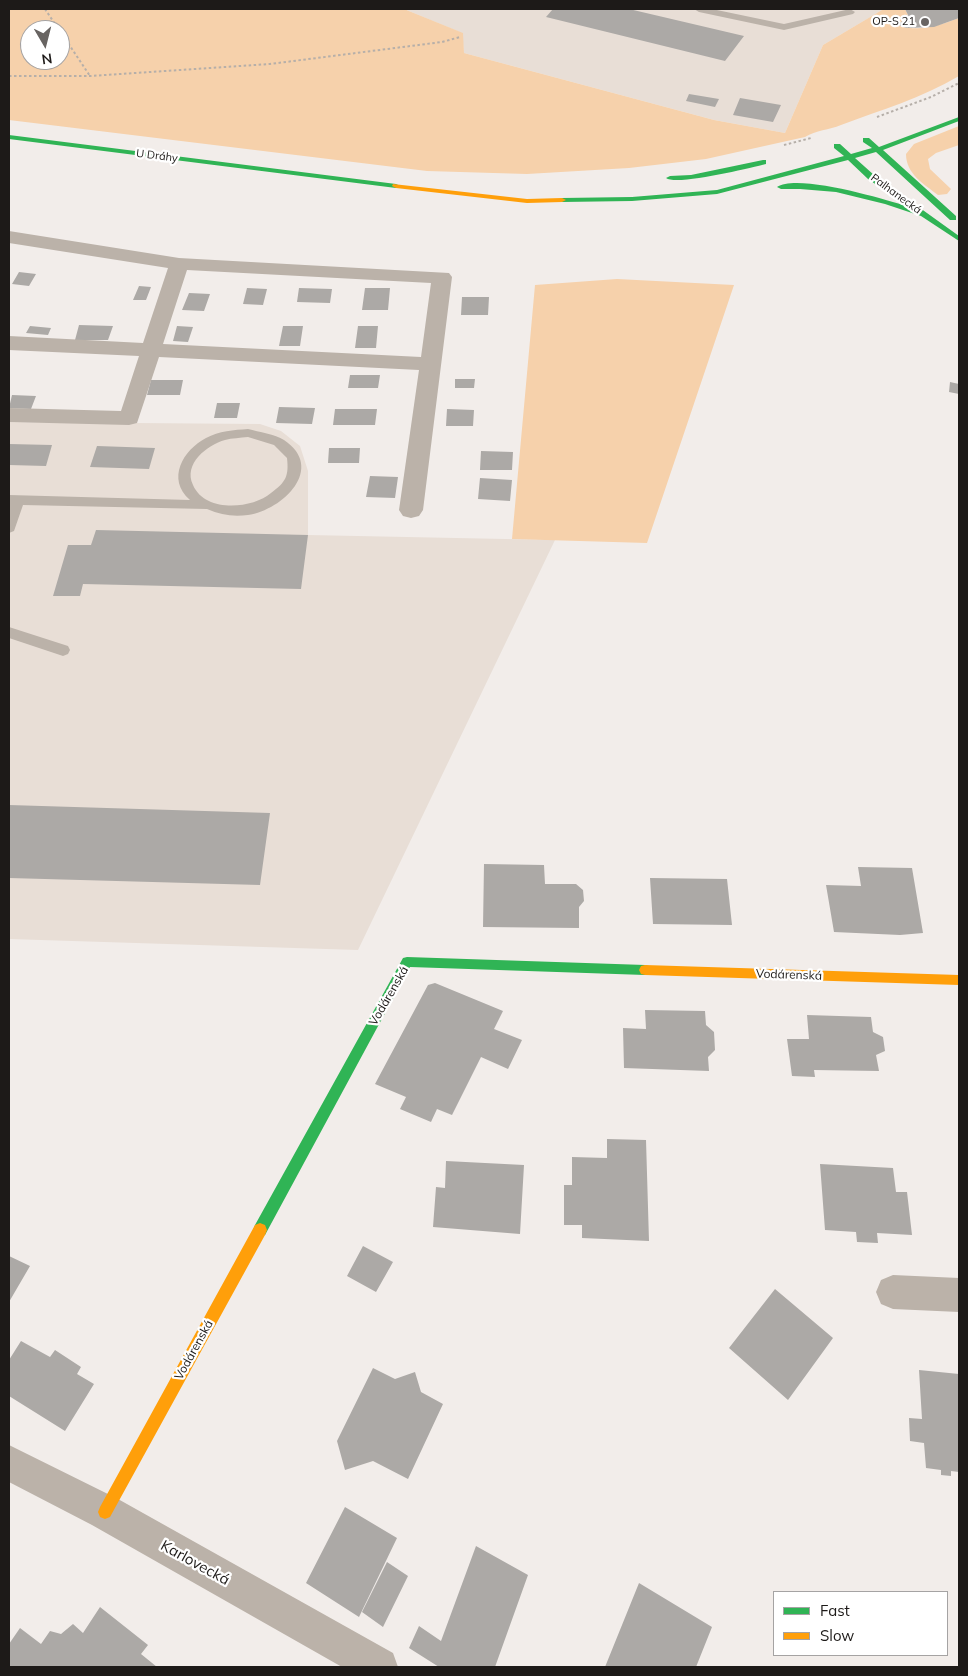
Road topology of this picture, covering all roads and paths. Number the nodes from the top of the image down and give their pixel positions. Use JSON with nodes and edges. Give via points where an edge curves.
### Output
{"nodes":[{"id":1,"x":45,"y":9,"type":"edge"},
{"id":2,"x":699,"y":9,"type":"edge"},
{"id":3,"x":835,"y":9,"type":"edge"},
{"id":4,"x":852,"y":11,"type":"edge"},
{"id":5,"x":53,"y":20,"type":"edge"},
{"id":6,"x":460,"y":37,"type":"dead end"},
{"id":7,"x":70,"y":45,"type":"edge"},
{"id":8,"x":9,"y":76,"type":"edge"},
{"id":9,"x":90,"y":76,"type":"junction"},
{"id":10,"x":959,"y":83,"type":"edge"},
{"id":11,"x":876,"y":118,"type":"dead end"},
{"id":12,"x":959,"y":119,"type":"edge"},
{"id":13,"x":880,"y":133,"type":"dead end"},
{"id":14,"x":9,"y":137,"type":"edge"},
{"id":15,"x":814,"y":137,"type":"dead end"},
{"id":16,"x":845,"y":143,"type":"junction"},
{"id":17,"x":776,"y":147,"type":"dead end"},
{"id":18,"x":876,"y":150,"type":"junction"},
{"id":19,"x":849,"y":157,"type":"junction"},
{"id":20,"x":772,"y":160,"type":"dead end"},
{"id":21,"x":656,"y":180,"type":"dead end"},
{"id":22,"x":517,"y":189,"type":"dead end"},
{"id":23,"x":717,"y":192,"type":"junction"},
{"id":24,"x":480,"y":195,"type":"junction"},
{"id":25,"x":923,"y":214,"type":"junction"},
{"id":26,"x":959,"y":224,"type":"edge"},
{"id":27,"x":9,"y":237,"type":"edge"},
{"id":28,"x":959,"y":239,"type":"edge"},
{"id":29,"x":179,"y":264,"type":"junction"},
{"id":30,"x":9,"y":343,"type":"edge"},
{"id":31,"x":149,"y":351,"type":"junction"},
{"id":32,"x":429,"y":364,"type":"junction"},
{"id":33,"x":9,"y":415,"type":"edge"},
{"id":34,"x":13,"y":500,"type":"edge"},
{"id":35,"x":206,"y":505,"type":"junction"},
{"id":36,"x":410,"y":510,"type":"dead end"},
{"id":37,"x":9,"y":528,"type":"edge"},
{"id":38,"x":9,"y":632,"type":"edge"},
{"id":39,"x":63,"y":650,"type":"dead end"},
{"id":40,"x":959,"y":980,"type":"edge"},
{"id":41,"x":893,"y":1292,"type":"dead end"},
{"id":42,"x":959,"y":1295,"type":"edge"},
{"id":43,"x":9,"y":1463,"type":"edge"},
{"id":44,"x":106,"y":1512,"type":"junction"},
{"id":45,"x":379,"y":1667,"type":"edge"}],
"edges":[{"from":1,"to":5,"type":"path"},
{"from":2,"to":4,"type":"lane","via":[[784,27]]},
{"from":3,"to":4,"type":"lane"},
{"from":6,"to":9,"type":"path","via":[[270,64]]},
{"from":7,"to":9,"type":"path"},
{"from":8,"to":9,"type":"path"},
{"from":10,"to":11,"type":"path"},
{"from":12,"to":18,"type":"street"},
{"from":13,"to":16,"type":"street"},
{"from":14,"to":24,"type":"street","name":"U Dráhy","via":[[304,176]]},
{"from":15,"to":17,"type":"path"},
{"from":16,"to":18,"type":"street","name":"Palhanecká"},
{"from":16,"to":19,"type":"street","name":"Palhanecká"},
{"from":18,"to":19,"type":"street"},
{"from":18,"to":26,"type":"street","name":"Palhanecká"},
{"from":19,"to":23,"type":"street"},
{"from":19,"to":25,"type":"street","name":"Palhanecká","via":[[877,182]]},
{"from":20,"to":21,"type":"street"},
{"from":22,"to":24,"type":"street"},
{"from":23,"to":24,"type":"street","via":[[632,199],[527,201]]},
{"from":23,"to":25,"type":"street","via":[[816,185],[868,195]]},
{"from":25,"to":28,"type":"street","name":"Palhanecká"},
{"from":27,"to":29,"type":"street"},
{"from":29,"to":31,"type":"street"},
{"from":29,"to":32,"type":"street","via":[[442,277]]},
{"from":30,"to":31,"type":"street"},
{"from":31,"to":32,"type":"street"},
{"from":31,"to":33,"type":"street","via":[[129,418]]},
{"from":32,"to":36,"type":"street"},
{"from":34,"to":35,"type":"lane"},
{"from":34,"to":37,"type":"lane"},
{"from":35,"to":35,"type":"lane","via":[[223,510],[241,510],[276,499],[295,476],[296,464],[291,452],[280,442],[248,433],[212,440],[188,460],[183,473],[185,485],[193,497]]},
{"from":38,"to":39,"type":"lane"},
{"from":40,"to":44,"type":"street","name":"Vodárenská","via":[[407,962]]},
{"from":41,"to":42,"type":"street"},
{"from":43,"to":44,"type":"street","name":"Karlovecká"},
{"from":44,"to":45,"type":"street","name":"Karlovecká"}]}
